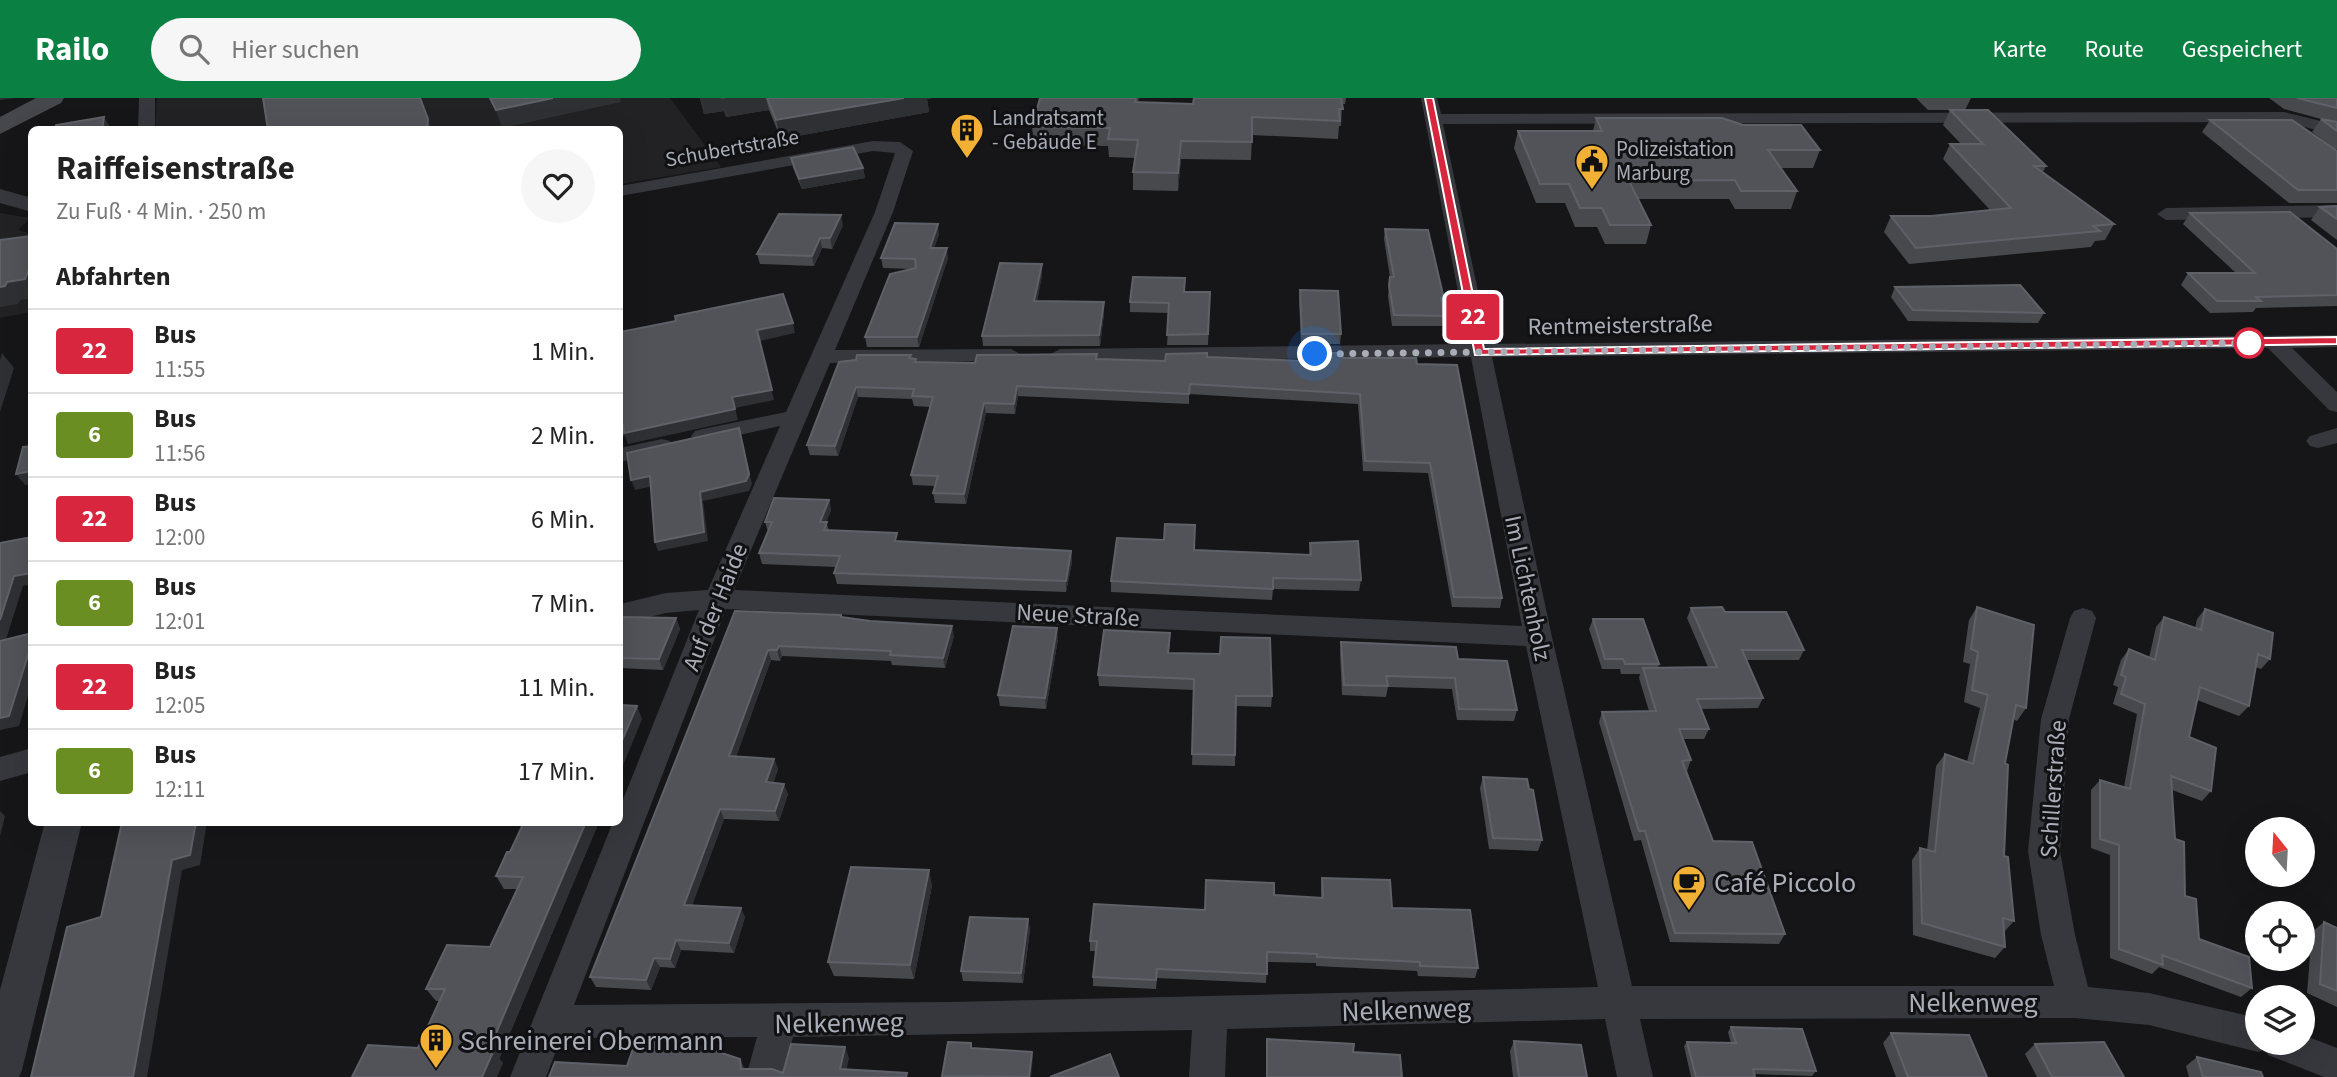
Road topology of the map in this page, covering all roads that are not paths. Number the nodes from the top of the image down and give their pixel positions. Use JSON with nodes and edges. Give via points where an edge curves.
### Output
{"nodes":[{"id":1,"x":53,"y":98,"type":"edge"},
{"id":2,"x":148,"y":98,"type":"edge"},
{"id":3,"x":1429,"y":98,"type":"edge"},
{"id":4,"x":1435,"y":119,"type":"junction"},
{"id":5,"x":146,"y":126,"type":"edge"},
{"id":6,"x":0,"y":127,"type":"edge"},
{"id":7,"x":2337,"y":130,"type":"edge"},
{"id":8,"x":894,"y":146,"type":"joint"},
{"id":9,"x":623,"y":190,"type":"edge"},
{"id":10,"x":0,"y":196,"type":"edge"},
{"id":11,"x":28,"y":204,"type":"edge"},
{"id":12,"x":2308,"y":211,"type":"joint"},
{"id":13,"x":2337,"y":211,"type":"edge"},
{"id":14,"x":2166,"y":214,"type":"dead end"},
{"id":15,"x":2337,"y":341,"type":"edge"},
{"id":16,"x":2275,"y":343,"type":"junction"},
{"id":17,"x":1479,"y":352,"type":"junction"},
{"id":18,"x":820,"y":357,"type":"junction"},
{"id":19,"x":2337,"y":405,"type":"edge"},
{"id":20,"x":794,"y":419,"type":"junction"},
{"id":21,"x":623,"y":454,"type":"edge"},
{"id":22,"x":717,"y":599,"type":"junction"},
{"id":23,"x":623,"y":613,"type":"edge"},
{"id":24,"x":2084,"y":618,"type":"dead end"},
{"id":25,"x":1538,"y":637,"type":"junction"},
{"id":26,"x":28,"y":761,"type":"edge"},
{"id":27,"x":0,"y":769,"type":"edge"},
{"id":28,"x":63,"y":826,"type":"edge"},
{"id":29,"x":2075,"y":1002,"type":"junction"},
{"id":30,"x":1619,"y":1003,"type":"junction"},
{"id":31,"x":1210,"y":1016,"type":"junction"},
{"id":32,"x":551,"y":1021,"type":"junction"},
{"id":33,"x":779,"y":1023,"type":"junction"},
{"id":34,"x":2245,"y":1032,"type":"edge"},
{"id":35,"x":2312,"y":1055,"type":"edge"},
{"id":36,"x":2337,"y":1065,"type":"edge"},
{"id":37,"x":0,"y":1070,"type":"edge"},
{"id":38,"x":528,"y":1077,"type":"edge"},
{"id":39,"x":764,"y":1077,"type":"edge"},
{"id":40,"x":1207,"y":1077,"type":"edge"},
{"id":41,"x":1635,"y":1077,"type":"edge"}],
"edges":[{"from":1,"to":6,"type":"main road"},
{"from":2,"to":5,"type":"street"},
{"from":3,"to":4,"type":"street","name":"Im Lichtenholz"},
{"from":4,"to":7,"type":"street","via":[[2284,117]]},
{"from":4,"to":17,"type":"street","name":"Im Lichtenholz"},
{"from":8,"to":9,"type":"street","name":"Schubertstraße"},
{"from":8,"to":18,"type":"street","name":"Auf der Haide","via":[[904,151],[884,212]]},
{"from":10,"to":11,"type":"street"},
{"from":12,"to":13,"type":"street"},
{"from":12,"to":14,"type":"street"},
{"from":15,"to":16,"type":"street","name":"Rentmeisterstraße"},
{"from":16,"to":17,"type":"street","name":"Rentmeisterstraße"},
{"from":16,"to":19,"type":"street"},
{"from":17,"to":18,"type":"street","name":"Rentmeisterstraße"},
{"from":17,"to":25,"type":"street","name":"Im Lichtenholz"},
{"from":18,"to":20,"type":"street","name":"Auf der Haide"},
{"from":20,"to":21,"type":"street"},
{"from":20,"to":22,"type":"street","name":"Auf der Haide"},
{"from":22,"to":23,"type":"street","name":"Neue Straße","via":[[666,603]]},
{"from":22,"to":25,"type":"street","name":"Neue Straße"},
{"from":22,"to":32,"type":"street","name":"Auf der Haide"},
{"from":24,"to":29,"type":"street","name":"Schillerstraße","via":[[2055,719],[2044,851]]},
{"from":25,"to":30,"type":"street","name":"Im Lichtenholz"},
{"from":26,"to":27,"type":"street"},
{"from":28,"to":37,"type":"street"},
{"from":29,"to":30,"type":"street","name":"Nelkenweg"},
{"from":29,"to":34,"type":"street","name":"Nelkenweg","via":[[2149,1009]]},
{"from":30,"to":31,"type":"street","name":"Nelkenweg"},
{"from":30,"to":41,"type":"street","name":"Im Lichtenholz"},
{"from":31,"to":33,"type":"street","name":"Nelkenweg"},
{"from":31,"to":40,"type":"street"},
{"from":32,"to":33,"type":"street","name":"Nelkenweg"},
{"from":32,"to":38,"type":"street","name":"Auf der Haide"},
{"from":33,"to":39,"type":"street"},
{"from":35,"to":36,"type":"street"}]}
